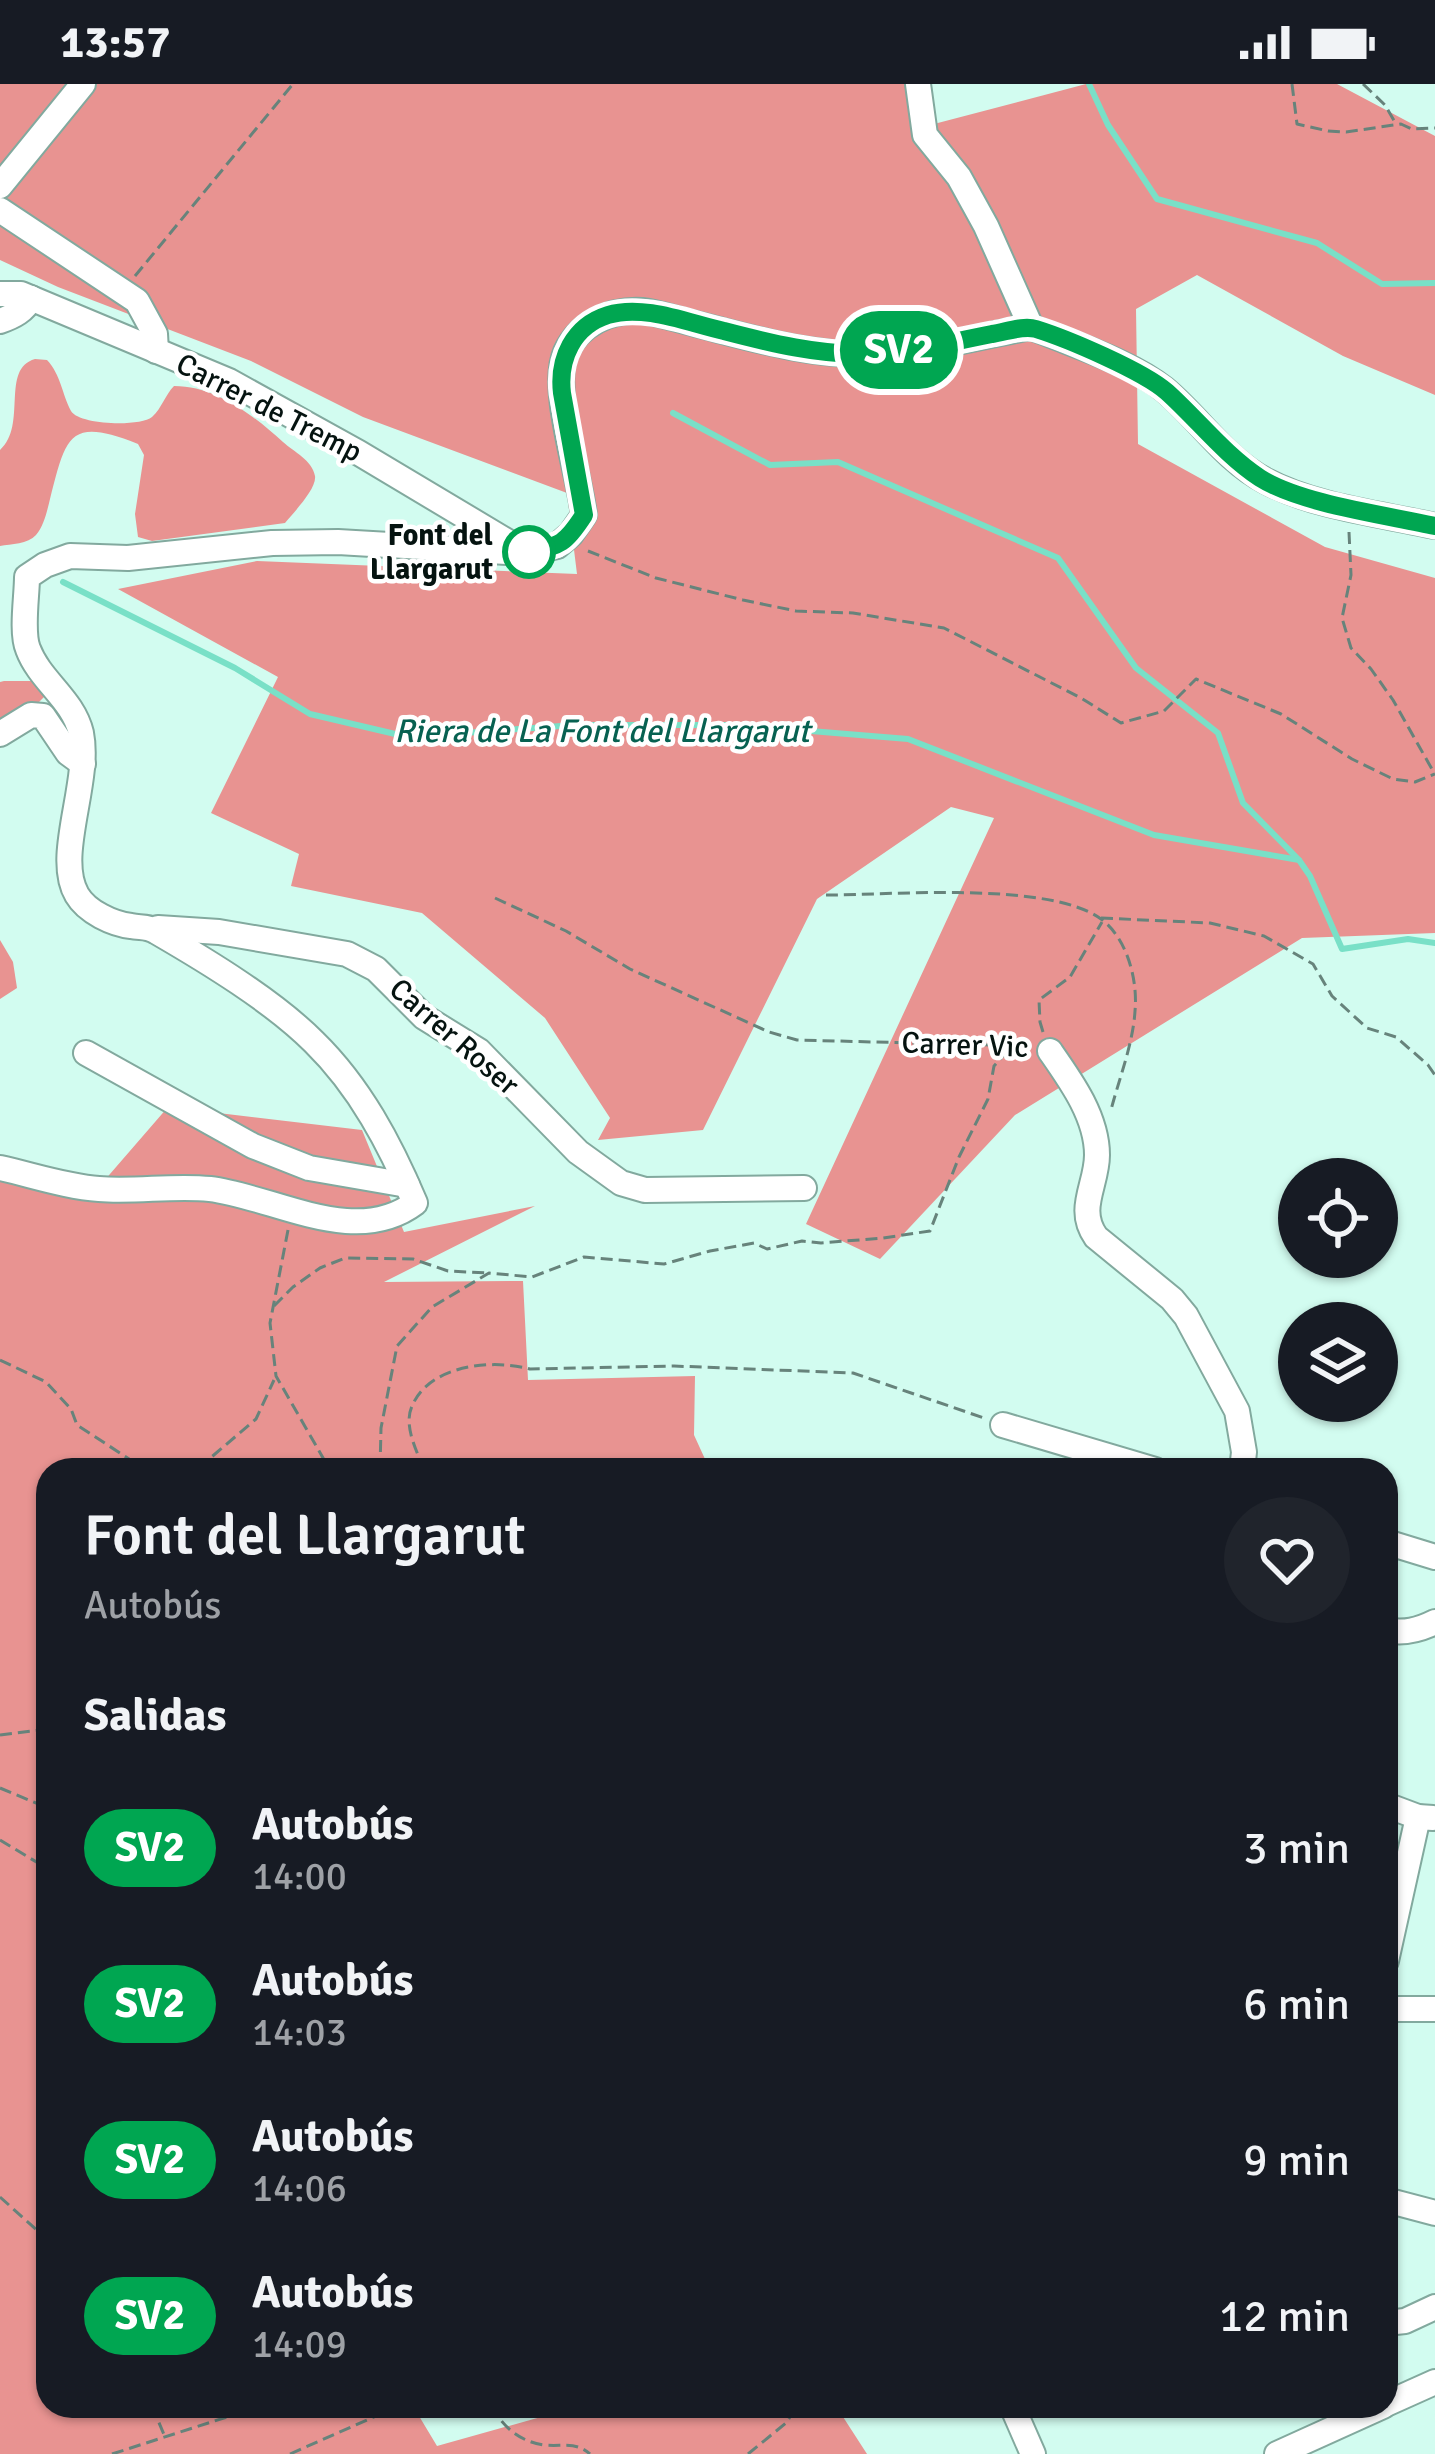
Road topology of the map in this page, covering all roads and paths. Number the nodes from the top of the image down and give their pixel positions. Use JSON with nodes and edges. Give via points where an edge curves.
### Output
{"nodes":[{"id":1,"x":83,"y":84,"type":"edge"},
{"id":2,"x":293,"y":84,"type":"edge"},
{"id":3,"x":918,"y":84,"type":"edge"},
{"id":4,"x":1292,"y":84,"type":"edge"},
{"id":5,"x":1364,"y":84,"type":"edge"},
{"id":6,"x":1396,"y":126,"type":"junction"},
{"id":7,"x":1435,"y":128,"type":"edge"},
{"id":8,"x":0,"y":186,"type":"edge"},
{"id":9,"x":0,"y":210,"type":"edge"},
{"id":10,"x":122,"y":291,"type":"junction"},
{"id":11,"x":0,"y":294,"type":"edge"},
{"id":12,"x":31,"y":298,"type":"junction"},
{"id":13,"x":0,"y":321,"type":"edge"},
{"id":14,"x":1031,"y":327,"type":"junction"},
{"id":15,"x":156,"y":351,"type":"junction"},
{"id":16,"x":1348,"y":507,"type":"junction"},
{"id":17,"x":1435,"y":526,"type":"edge"},
{"id":18,"x":563,"y":541,"type":"junction"},
{"id":19,"x":525,"y":553,"type":"junction"},
{"id":20,"x":0,"y":734,"type":"edge"},
{"id":21,"x":83,"y":764,"type":"junction"},
{"id":22,"x":1435,"y":774,"type":"edge"},
{"id":23,"x":826,"y":896,"type":"dead end"},
{"id":24,"x":495,"y":898,"type":"dead end"},
{"id":25,"x":1101,"y":919,"type":"junction"},
{"id":26,"x":151,"y":928,"type":"junction"},
{"id":27,"x":189,"y":930,"type":"junction"},
{"id":28,"x":216,"y":950,"type":"dead end"},
{"id":29,"x":1050,"y":1052,"type":"junction"},
{"id":30,"x":86,"y":1053,"type":"dead end"},
{"id":31,"x":1435,"y":1075,"type":"edge"},
{"id":32,"x":1108,"y":1120,"type":"dead end"},
{"id":33,"x":0,"y":1168,"type":"edge"},
{"id":34,"x":804,"y":1188,"type":"dead end"},
{"id":35,"x":411,"y":1194,"type":"junction"},
{"id":36,"x":292,"y":1211,"type":"junction"},
{"id":37,"x":489,"y":1274,"type":"junction"},
{"id":38,"x":273,"y":1307,"type":"junction"},
{"id":39,"x":0,"y":1360,"type":"edge"},
{"id":40,"x":276,"y":1376,"type":"junction"},
{"id":41,"x":1003,"y":1425,"type":"joint"},
{"id":42,"x":128,"y":1458,"type":"edge"},
{"id":43,"x":210,"y":1458,"type":"edge"},
{"id":44,"x":323,"y":1458,"type":"edge"},
{"id":45,"x":380,"y":1458,"type":"edge"},
{"id":46,"x":419,"y":1458,"type":"edge"},
{"id":47,"x":1114,"y":1458,"type":"edge"},
{"id":48,"x":1243,"y":1458,"type":"edge"},
{"id":49,"x":1398,"y":1546,"type":"edge"},
{"id":50,"x":1435,"y":1557,"type":"edge"},
{"id":51,"x":1435,"y":1622,"type":"edge"},
{"id":52,"x":1398,"y":1633,"type":"edge"},
{"id":53,"x":36,"y":1731,"type":"edge"},
{"id":54,"x":0,"y":1735,"type":"edge"},
{"id":55,"x":0,"y":1788,"type":"edge"},
{"id":56,"x":36,"y":1803,"type":"edge"},
{"id":57,"x":1398,"y":1809,"type":"edge"},
{"id":58,"x":1427,"y":1817,"type":"edge"},
{"id":59,"x":0,"y":1840,"type":"edge"},
{"id":60,"x":36,"y":1862,"type":"edge"},
{"id":61,"x":1398,"y":1918,"type":"edge"},
{"id":62,"x":1398,"y":2009,"type":"edge"},
{"id":63,"x":1435,"y":2009,"type":"edge"},
{"id":64,"x":0,"y":2197,"type":"edge"},
{"id":65,"x":1398,"y":2203,"type":"edge"},
{"id":66,"x":1435,"y":2212,"type":"edge"},
{"id":67,"x":36,"y":2229,"type":"edge"},
{"id":68,"x":1435,"y":2308,"type":"edge"},
{"id":69,"x":1398,"y":2322,"type":"edge"},
{"id":70,"x":1435,"y":2382,"type":"edge"},
{"id":71,"x":1398,"y":2399,"type":"edge"},
{"id":72,"x":157,"y":2418,"type":"edge"},
{"id":73,"x":224,"y":2418,"type":"edge"},
{"id":74,"x":372,"y":2418,"type":"edge"},
{"id":75,"x":499,"y":2418,"type":"edge"},
{"id":76,"x":789,"y":2418,"type":"edge"},
{"id":77,"x":1017,"y":2418,"type":"edge"},
{"id":78,"x":1356,"y":2418,"type":"edge"},
{"id":79,"x":165,"y":2437,"type":"junction"},
{"id":80,"x":112,"y":2454,"type":"edge"},
{"id":81,"x":290,"y":2454,"type":"edge"},
{"id":82,"x":590,"y":2454,"type":"edge"},
{"id":83,"x":748,"y":2454,"type":"edge"},
{"id":84,"x":1033,"y":2454,"type":"edge"},
{"id":85,"x":1277,"y":2454,"type":"edge"}],
"edges":[{"from":1,"to":8,"type":"street"},
{"from":2,"to":10,"type":"path"},
{"from":3,"to":14,"type":"street","via":[[925,135],[986,226]]},
{"from":4,"to":6,"type":"path","via":[[1297,124],[1346,132]]},
{"from":5,"to":6,"type":"path"},
{"from":6,"to":7,"type":"path"},
{"from":9,"to":10,"type":"street"},
{"from":10,"to":15,"type":"street","via":[[137,301]]},
{"from":11,"to":12,"type":"street","name":"Carrer de Tremp"},
{"from":12,"to":13,"type":"street"},
{"from":12,"to":15,"type":"street","name":"Carrer de Tremp"},
{"from":14,"to":16,"type":"street","via":[[1163,388],[1263,480]]},
{"from":14,"to":18,"type":"street","via":[[867,354],[764,341],[640,311],[609,315],[582,328],[560,375],[584,515]]},
{"from":15,"to":19,"type":"street","name":"Carrer de Tremp","via":[[230,381]]},
{"from":16,"to":17,"type":"street"},
{"from":16,"to":22,"type":"path","via":[[1351,575],[1342,617],[1352,648]]},
{"from":18,"to":19,"type":"street"},
{"from":18,"to":22,"type":"path","via":[[656,578],[743,599],[944,628],[1121,723],[1164,711],[1196,679],[1281,714],[1370,770],[1415,782]]},
{"from":19,"to":21,"type":"street","via":[[272,543],[70,556],[45,565],[27,577],[26,645],[70,706]]},
{"from":20,"to":21,"type":"street","via":[[43,716]]},
{"from":21,"to":26,"type":"street","via":[[69,862],[77,896],[96,914]]},
{"from":23,"to":25,"type":"path","via":[[1008,893]]},
{"from":24,"to":29,"type":"path","name":"Carrer Vic","via":[[630,969],[797,1040]]},
{"from":25,"to":29,"type":"path","via":[[1070,977],[1040,1000]]},
{"from":25,"to":31,"type":"path","via":[[1210,923],[1264,936],[1313,964],[1332,996],[1367,1028],[1396,1037]]},
{"from":25,"to":32,"type":"path","via":[[1129,956],[1136,1010]]},
{"from":26,"to":27,"type":"street","name":"Carrer Roser"},
{"from":26,"to":35,"type":"street","via":[[314,1041],[361,1099]]},
{"from":27,"to":28,"type":"street"},
{"from":27,"to":34,"type":"street","name":"Carrer Roser","via":[[347,954],[376,969],[424,1017],[479,1051],[578,1152],[621,1184]]},
{"from":29,"to":37,"type":"path","via":[[1004,1056],[994,1066],[988,1099],[930,1231],[767,1249],[754,1243],[664,1264],[584,1257],[532,1277]]},
{"from":29,"to":48,"type":"street","name":"Carrer Vic","via":[[1094,1134],[1090,1228],[1186,1316],[1237,1411]]},
{"from":30,"to":35,"type":"street","via":[[254,1146]]},
{"from":33,"to":36,"type":"street","via":[[97,1190],[204,1188]]},
{"from":35,"to":36,"type":"street","via":[[399,1215],[367,1221]]},
{"from":36,"to":38,"type":"path"},
{"from":37,"to":38,"type":"path","via":[[413,1259],[345,1258]]},
{"from":37,"to":45,"type":"path","via":[[432,1307],[398,1346]]},
{"from":38,"to":40,"type":"path"},
{"from":39,"to":42,"type":"path","via":[[46,1382],[77,1425]]},
{"from":40,"to":43,"type":"path","via":[[256,1418]]},
{"from":40,"to":44,"type":"path"},
{"from":41,"to":46,"type":"path","via":[[853,1373],[489,1363],[423,1390],[410,1408]]},
{"from":41,"to":47,"type":"street"},
{"from":49,"to":50,"type":"street"},
{"from":51,"to":52,"type":"street"},
{"from":53,"to":54,"type":"path"},
{"from":55,"to":56,"type":"path"},
{"from":57,"to":58,"type":"street"},
{"from":58,"to":61,"type":"street"},
{"from":59,"to":60,"type":"path"},
{"from":62,"to":63,"type":"street"},
{"from":64,"to":67,"type":"path"},
{"from":65,"to":66,"type":"street"},
{"from":68,"to":69,"type":"street"},
{"from":70,"to":71,"type":"street"},
{"from":72,"to":79,"type":"path"},
{"from":73,"to":79,"type":"path"},
{"from":74,"to":81,"type":"path"},
{"from":75,"to":82,"type":"path","via":[[516,2436],[579,2445]]},
{"from":76,"to":83,"type":"path"},
{"from":77,"to":84,"type":"street"},
{"from":78,"to":85,"type":"street"},
{"from":79,"to":80,"type":"path"}]}
